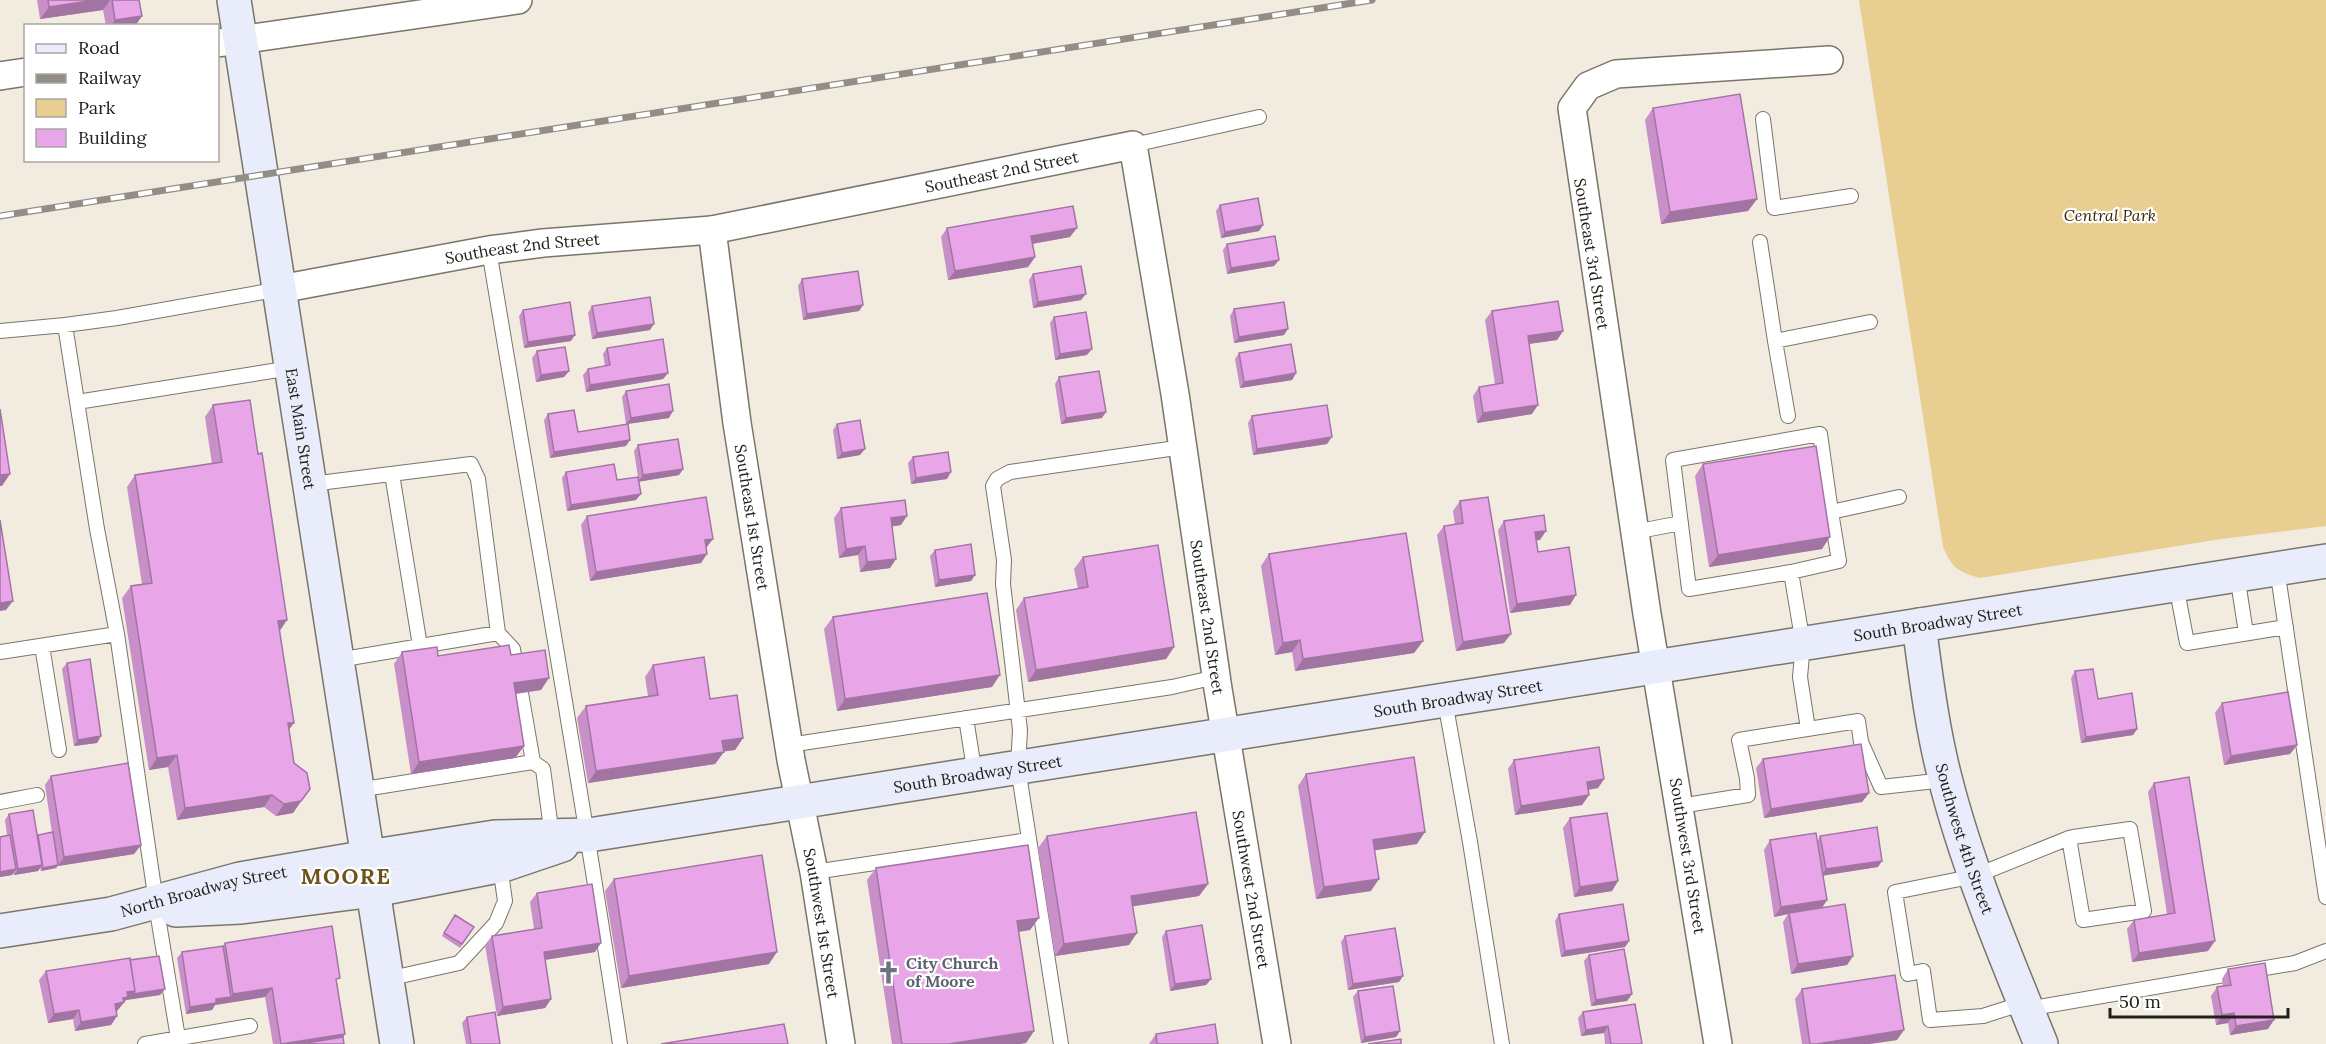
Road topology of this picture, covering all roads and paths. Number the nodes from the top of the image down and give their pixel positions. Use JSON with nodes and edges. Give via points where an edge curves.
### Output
{"nodes":[{"id":1,"x":234,"y":0,"type":"edge"},
{"id":2,"x":518,"y":0,"type":"edge"},
{"id":3,"x":229,"y":41,"type":"edge"},
{"id":4,"x":1829,"y":60,"type":"dead end"},
{"id":5,"x":24,"y":72,"type":"edge"},
{"id":6,"x":0,"y":76,"type":"edge"},
{"id":7,"x":1259,"y":117,"type":"dead end"},
{"id":8,"x":1763,"y":119,"type":"dead end"},
{"id":9,"x":1133,"y":145,"type":"junction"},
{"id":10,"x":1851,"y":196,"type":"dead end"},
{"id":11,"x":712,"y":230,"type":"junction"},
{"id":12,"x":1761,"y":242,"type":"dead end"},
{"id":13,"x":489,"y":250,"type":"junction"},
{"id":14,"x":280,"y":289,"type":"junction"},
{"id":15,"x":1870,"y":322,"type":"dead end"},
{"id":16,"x":65,"y":325,"type":"junction"},
{"id":17,"x":0,"y":331,"type":"edge"},
{"id":18,"x":1775,"y":341,"type":"junction"},
{"id":19,"x":293,"y":368,"type":"junction"},
{"id":20,"x":77,"y":402,"type":"junction"},
{"id":21,"x":1788,"y":416,"type":"dead end"},
{"id":22,"x":1183,"y":447,"type":"junction"},
{"id":23,"x":392,"y":474,"type":"junction"},
{"id":24,"x":310,"y":484,"type":"junction"},
{"id":25,"x":1899,"y":497,"type":"dead end"},
{"id":26,"x":1831,"y":512,"type":"junction"},
{"id":27,"x":1681,"y":523,"type":"junction"},
{"id":28,"x":1634,"y":532,"type":"junction"},
{"id":29,"x":2326,"y":561,"type":"edge"},
{"id":30,"x":2277,"y":569,"type":"junction"},
{"id":31,"x":1791,"y":572,"type":"junction"},
{"id":32,"x":2237,"y":575,"type":"junction"},
{"id":33,"x":2176,"y":585,"type":"junction"},
{"id":34,"x":1919,"y":625,"type":"junction"},
{"id":35,"x":2286,"y":627,"type":"junction"},
{"id":36,"x":498,"y":633,"type":"junction"},
{"id":37,"x":2246,"y":633,"type":"junction"},
{"id":38,"x":117,"y":634,"type":"junction"},
{"id":39,"x":1803,"y":644,"type":"junction"},
{"id":40,"x":42,"y":646,"type":"junction"},
{"id":41,"x":420,"y":646,"type":"junction"},
{"id":42,"x":0,"y":652,"type":"edge"},
{"id":43,"x":338,"y":660,"type":"junction"},
{"id":44,"x":516,"y":665,"type":"edge"},
{"id":45,"x":1657,"y":668,"type":"junction"},
{"id":46,"x":1216,"y":677,"type":"junction"},
{"id":47,"x":520,"y":693,"type":"edge"},
{"id":48,"x":1445,"y":701,"type":"junction"},
{"id":49,"x":1017,"y":710,"type":"junction"},
{"id":50,"x":966,"y":718,"type":"junction"},
{"id":51,"x":1808,"y":729,"type":"junction"},
{"id":52,"x":1227,"y":735,"type":"junction"},
{"id":53,"x":789,"y":745,"type":"junction"},
{"id":54,"x":59,"y":750,"type":"dead end"},
{"id":55,"x":533,"y":762,"type":"junction"},
{"id":56,"x":1018,"y":768,"type":"junction"},
{"id":57,"x":975,"y":774,"type":"junction"},
{"id":58,"x":1945,"y":780,"type":"junction"},
{"id":59,"x":358,"y":790,"type":"junction"},
{"id":60,"x":37,"y":795,"type":"dead end"},
{"id":61,"x":801,"y":801,"type":"junction"},
{"id":62,"x":0,"y":802,"type":"edge"},
{"id":63,"x":1680,"y":806,"type":"junction"},
{"id":64,"x":589,"y":835,"type":"junction"},
{"id":65,"x":552,"y":836,"type":"junction"},
{"id":66,"x":2069,"y":838,"type":"junction"},
{"id":67,"x":1029,"y":840,"type":"junction"},
{"id":68,"x":368,"y":856,"type":"junction"},
{"id":69,"x":500,"y":866,"type":"junction"},
{"id":70,"x":814,"y":873,"type":"junction"},
{"id":71,"x":1975,"y":876,"type":"junction"},
{"id":72,"x":374,"y":890,"type":"junction"},
{"id":73,"x":2326,"y":897,"type":"edge"},
{"id":74,"x":156,"y":907,"type":"junction"},
{"id":75,"x":0,"y":931,"type":"edge"},
{"id":76,"x":2326,"y":951,"type":"edge"},
{"id":77,"x":387,"y":980,"type":"junction"},
{"id":78,"x":2026,"y":1006,"type":"junction"},
{"id":79,"x":250,"y":1026,"type":"dead end"},
{"id":80,"x":178,"y":1041,"type":"edge"},
{"id":81,"x":145,"y":1044,"type":"edge"},
{"id":82,"x":398,"y":1044,"type":"edge"},
{"id":83,"x":620,"y":1044,"type":"edge"},
{"id":84,"x":842,"y":1044,"type":"edge"},
{"id":85,"x":1061,"y":1044,"type":"edge"},
{"id":86,"x":1277,"y":1044,"type":"edge"},
{"id":87,"x":1502,"y":1044,"type":"edge"},
{"id":88,"x":1718,"y":1044,"type":"edge"},
{"id":89,"x":2041,"y":1044,"type":"edge"}],
"edges":[{"from":1,"to":3,"type":"main road","name":"East Main Street"},
{"from":2,"to":3,"type":"street"},
{"from":3,"to":14,"type":"main road","name":"East Main Street"},
{"from":4,"to":28,"type":"street","name":"Southeast 3rd Street","via":[[1616,74],[1588,86],[1572,108]]},
{"from":5,"to":6,"type":"street"},
{"from":7,"to":9,"type":"lane"},
{"from":8,"to":10,"type":"lane","via":[[1774,208]]},
{"from":9,"to":11,"type":"street","name":"Southeast 2nd Street"},
{"from":9,"to":22,"type":"street","name":"Southeast 2nd Street"},
{"from":11,"to":13,"type":"street","name":"Southeast 2nd Street"},
{"from":11,"to":53,"type":"street","name":"Southeast 1st Street","via":[[737,423]]},
{"from":12,"to":18,"type":"lane"},
{"from":13,"to":14,"type":"street","name":"Southeast 2nd Street"},
{"from":13,"to":64,"type":"lane"},
{"from":14,"to":16,"type":"lane"},
{"from":14,"to":19,"type":"main road","name":"East Main Street"},
{"from":15,"to":18,"type":"lane"},
{"from":16,"to":17,"type":"lane"},
{"from":16,"to":20,"type":"lane"},
{"from":18,"to":21,"type":"lane"},
{"from":19,"to":20,"type":"lane"},
{"from":19,"to":24,"type":"main road","name":"East Main Street"},
{"from":20,"to":38,"type":"lane"},
{"from":22,"to":46,"type":"street","name":"Southeast 2nd Street"},
{"from":22,"to":49,"type":"lane","via":[[1010,472],[997,479],[993,486],[1004,560],[1003,584]]},
{"from":23,"to":24,"type":"lane"},
{"from":23,"to":36,"type":"lane","via":[[471,464],[478,479]]},
{"from":23,"to":41,"type":"lane"},
{"from":24,"to":43,"type":"main road","name":"East Main Street"},
{"from":25,"to":26,"type":"lane"},
{"from":26,"to":27,"type":"lane","via":[[1820,434],[1673,460]]},
{"from":26,"to":31,"type":"lane","via":[[1839,561]]},
{"from":27,"to":28,"type":"lane"},
{"from":27,"to":31,"type":"lane","via":[[1689,589]]},
{"from":28,"to":45,"type":"street","name":"Southeast 3rd Street"},
{"from":29,"to":30,"type":"main road","name":"South Broadway Street"},
{"from":30,"to":32,"type":"main road","name":"South Broadway Street"},
{"from":30,"to":35,"type":"lane"},
{"from":31,"to":39,"type":"lane"},
{"from":32,"to":33,"type":"main road","name":"South Broadway Street"},
{"from":32,"to":37,"type":"lane"},
{"from":33,"to":34,"type":"main road","name":"South Broadway Street"},
{"from":33,"to":37,"type":"lane","via":[[2187,643]]},
{"from":34,"to":39,"type":"main road","name":"South Broadway Street"},
{"from":34,"to":58,"type":"main road","name":"Southwest 4th Street"},
{"from":35,"to":37,"type":"lane"},
{"from":35,"to":73,"type":"lane"},
{"from":36,"to":41,"type":"lane"},
{"from":36,"to":44,"type":"lane","via":[[513,649]]},
{"from":38,"to":40,"type":"lane"},
{"from":38,"to":74,"type":"lane"},
{"from":39,"to":45,"type":"main road","name":"South Broadway Street"},
{"from":39,"to":51,"type":"lane","via":[[1800,677]]},
{"from":40,"to":42,"type":"lane"},
{"from":40,"to":54,"type":"lane"},
{"from":41,"to":43,"type":"lane"},
{"from":43,"to":59,"type":"main road","name":"East Main Street"},
{"from":45,"to":48,"type":"main road","name":"South Broadway Street"},
{"from":45,"to":63,"type":"street","name":"Southwest 3rd Street"},
{"from":46,"to":49,"type":"lane"},
{"from":46,"to":52,"type":"street","name":"Southeast 2nd Street"},
{"from":47,"to":55,"type":"lane"},
{"from":48,"to":52,"type":"main road","name":"South Broadway Street"},
{"from":48,"to":87,"type":"lane"},
{"from":49,"to":50,"type":"lane"},
{"from":49,"to":56,"type":"lane"},
{"from":50,"to":53,"type":"lane"},
{"from":50,"to":57,"type":"lane"},
{"from":51,"to":58,"type":"lane","via":[[1858,721],[1861,742],[1881,787]]},
{"from":51,"to":63,"type":"lane","via":[[1739,740],[1748,795]]},
{"from":52,"to":56,"type":"main road","name":"South Broadway Street"},
{"from":52,"to":86,"type":"street","name":"Southwest 2nd Street"},
{"from":53,"to":61,"type":"street","name":"Southeast 1st Street"},
{"from":55,"to":59,"type":"lane"},
{"from":55,"to":65,"type":"lane","via":[[543,769]]},
{"from":56,"to":57,"type":"main road","name":"South Broadway Street"},
{"from":56,"to":67,"type":"lane"},
{"from":57,"to":61,"type":"main road","name":"South Broadway Street"},
{"from":58,"to":71,"type":"main road","name":"Southwest 4th Street"},
{"from":59,"to":68,"type":"main road","name":"East Main Street"},
{"from":60,"to":62,"type":"lane"},
{"from":61,"to":64,"type":"main road","name":"South Broadway Street"},
{"from":61,"to":70,"type":"street","name":"Southwest 1st Street"},
{"from":63,"to":88,"type":"street","name":"Southwest 3rd Street"},
{"from":64,"to":65,"type":"main road","name":"South Broadway Street"},
{"from":64,"to":69,"type":"main road","name":"South Broadway Street"},
{"from":64,"to":83,"type":"lane"},
{"from":65,"to":68,"type":"main road","name":"South Broadway Street","via":[[495,837]]},
{"from":66,"to":66,"type":"lane","via":[[2130,829],[2144,911],[2083,920]]},
{"from":66,"to":71,"type":"lane"},
{"from":67,"to":70,"type":"lane"},
{"from":67,"to":85,"type":"lane"},
{"from":68,"to":72,"type":"main road","name":"East Main Street"},
{"from":68,"to":74,"type":"main road","name":"North Broadway Street","via":[[240,879]]},
{"from":69,"to":72,"type":"main road","name":"South Broadway Street"},
{"from":69,"to":77,"type":"lane","via":[[505,901],[496,923],[459,963]]},
{"from":70,"to":84,"type":"street","name":"Southwest 1st Street"},
{"from":71,"to":78,"type":"main road","name":"Southwest 4th Street"},
{"from":71,"to":78,"type":"lane","via":[[1895,892],[1908,974],[1923,971],[1930,1020],[1983,1016]]},
{"from":72,"to":74,"type":"main road","name":"North Broadway Street","via":[[242,907]]},
{"from":72,"to":77,"type":"main road","name":"East Main Street"},
{"from":74,"to":75,"type":"main road","name":"North Broadway Street"},
{"from":74,"to":80,"type":"lane"},
{"from":76,"to":78,"type":"lane","via":[[2295,963]]},
{"from":77,"to":82,"type":"main road","name":"East Main Street"},
{"from":78,"to":89,"type":"main road","name":"Southwest 4th Street"},
{"from":79,"to":80,"type":"lane"},
{"from":80,"to":81,"type":"lane"}]}
